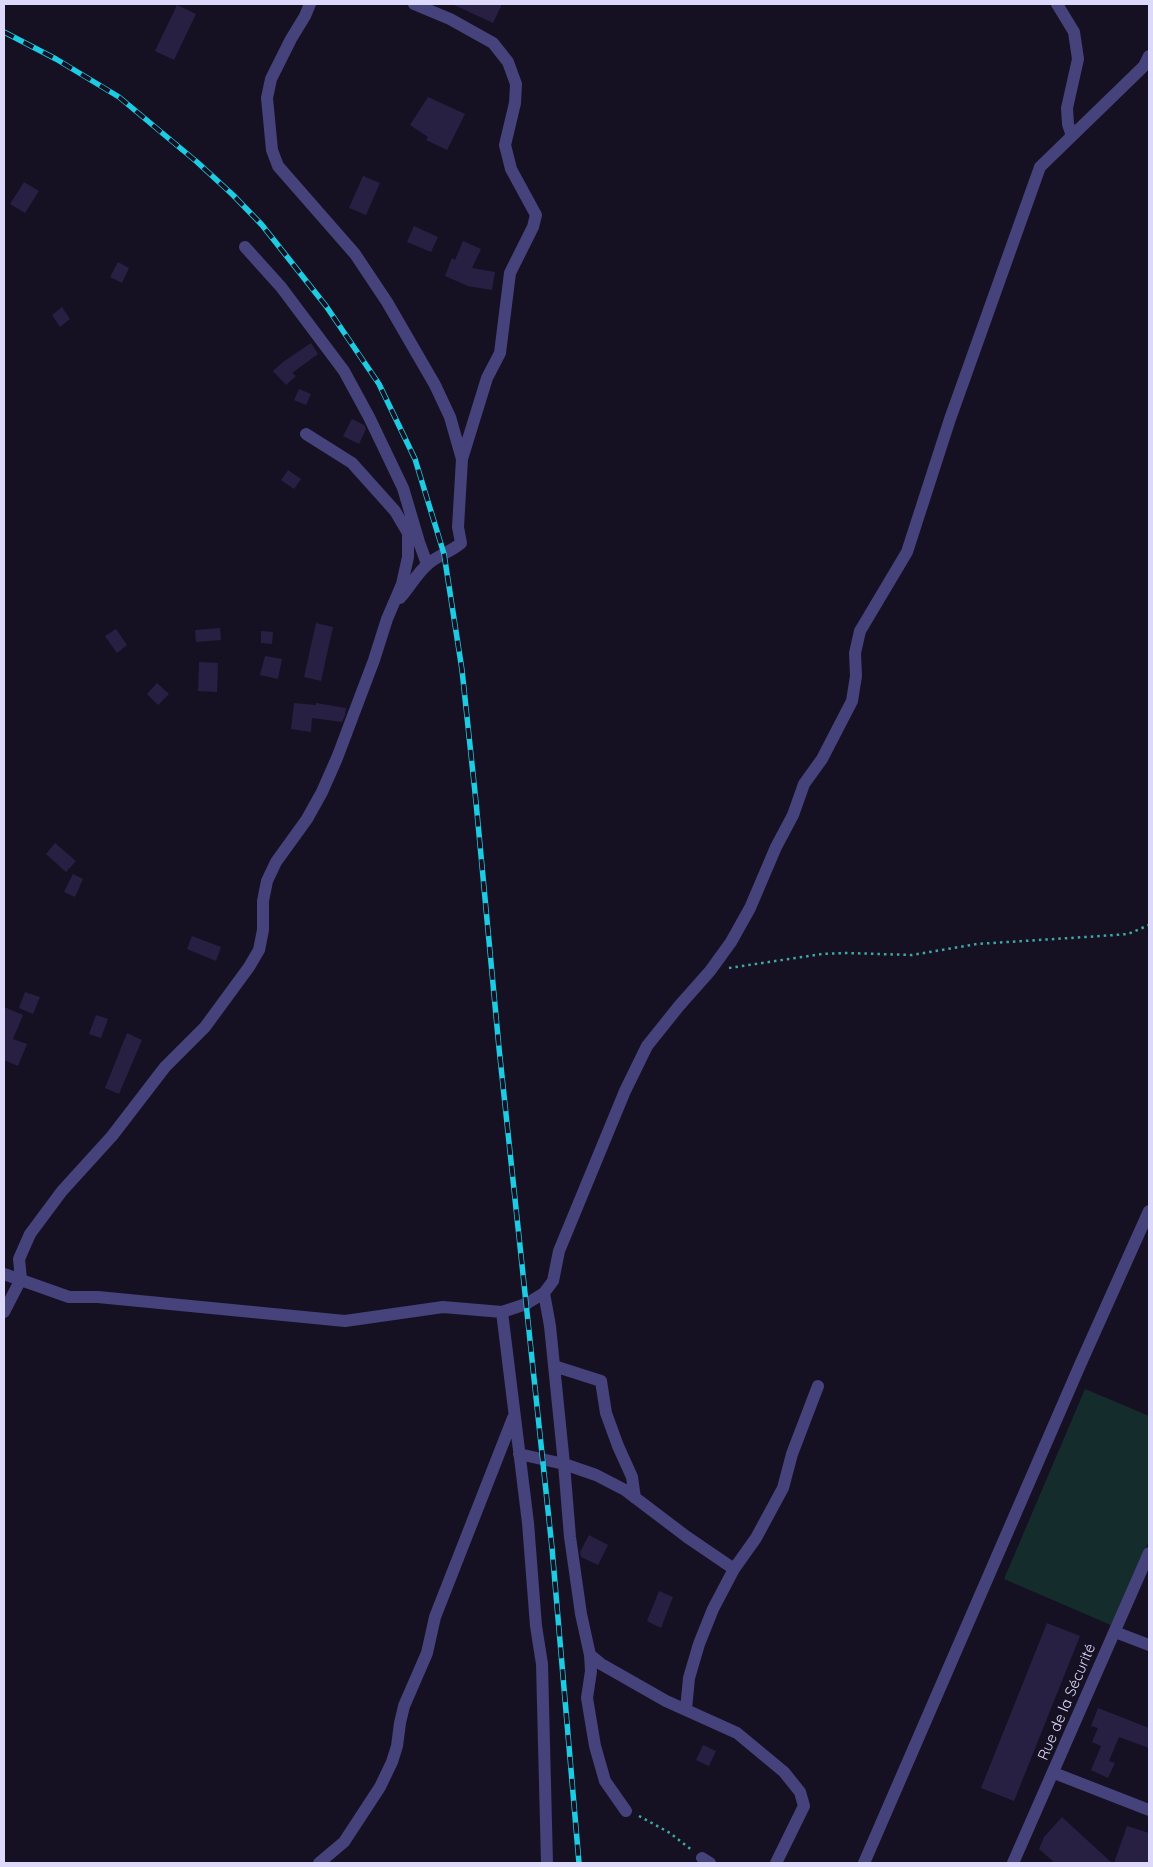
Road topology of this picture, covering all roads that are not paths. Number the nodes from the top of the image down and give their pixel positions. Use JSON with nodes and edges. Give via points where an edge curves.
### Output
{"nodes":[{"id":1,"x":310,"y":4,"type":"edge"},
{"id":2,"x":414,"y":4,"type":"edge"},
{"id":3,"x":1057,"y":4,"type":"edge"},
{"id":4,"x":1149,"y":56,"type":"edge"},
{"id":5,"x":1072,"y":136,"type":"junction"},
{"id":6,"x":245,"y":247,"type":"dead end"},
{"id":7,"x":306,"y":434,"type":"dead end"},
{"id":8,"x":462,"y":459,"type":"junction"},
{"id":9,"x":427,"y":564,"type":"junction"},
{"id":10,"x":393,"y":605,"type":"junction"},
{"id":11,"x":1149,"y":1211,"type":"edge"},
{"id":12,"x":4,"y":1274,"type":"edge"},
{"id":13,"x":20,"y":1279,"type":"junction"},
{"id":14,"x":544,"y":1294,"type":"junction"},
{"id":15,"x":4,"y":1312,"type":"edge"},
{"id":16,"x":502,"y":1312,"type":"junction"},
{"id":17,"x":554,"y":1366,"type":"junction"},
{"id":18,"x":818,"y":1386,"type":"dead end"},
{"id":19,"x":515,"y":1413,"type":"junction"},
{"id":20,"x":520,"y":1454,"type":"junction"},
{"id":21,"x":564,"y":1464,"type":"junction"},
{"id":22,"x":635,"y":1498,"type":"junction"},
{"id":23,"x":1149,"y":1553,"type":"edge"},
{"id":24,"x":734,"y":1568,"type":"junction"},
{"id":25,"x":1115,"y":1632,"type":"junction"},
{"id":26,"x":1149,"y":1644,"type":"edge"},
{"id":27,"x":590,"y":1654,"type":"junction"},
{"id":28,"x":686,"y":1709,"type":"junction"},
{"id":29,"x":1054,"y":1773,"type":"junction"},
{"id":30,"x":1149,"y":1810,"type":"edge"},
{"id":31,"x":626,"y":1811,"type":"road end"},
{"id":32,"x":319,"y":1863,"type":"edge"},
{"id":33,"x":547,"y":1863,"type":"edge"},
{"id":34,"x":776,"y":1863,"type":"edge"},
{"id":35,"x":864,"y":1863,"type":"edge"},
{"id":36,"x":1013,"y":1863,"type":"edge"}],
"edges":[{"from":1,"to":8,"type":"street","via":[[271,79],[267,98],[272,150],[278,166],[355,254],[387,302],[435,385],[450,417]]},
{"from":2,"to":8,"type":"street","via":[[494,42],[508,62],[516,84],[505,145],[510,169],[536,215],[510,273],[500,353],[487,378]]},
{"from":3,"to":5,"type":"street","via":[[1074,32],[1078,59],[1067,108]]},
{"from":4,"to":5,"type":"street","via":[[1144,66]]},
{"from":5,"to":14,"type":"street","via":[[1040,167],[950,419],[907,552],[860,631],[855,653],[852,702],[822,759],[804,784],[750,908],[731,942],[647,1046],[625,1091],[560,1251],[553,1281]]},
{"from":6,"to":9,"type":"street","via":[[281,287],[344,371],[404,488]]},
{"from":7,"to":10,"type":"street","via":[[352,463],[395,512],[408,533],[408,557]]},
{"from":8,"to":9,"type":"street","via":[[458,528],[461,543],[453,551]]},
{"from":9,"to":10,"type":"street"},
{"from":10,"to":13,"type":"street","via":[[322,792],[267,881],[263,930],[259,950],[250,967],[205,1027],[165,1068],[30,1234],[19,1259]]},
{"from":11,"to":35,"type":"street"},
{"from":12,"to":13,"type":"street"},
{"from":13,"to":15,"type":"street"},
{"from":13,"to":16,"type":"street","via":[[69,1297],[98,1297],[345,1321],[444,1307]]},
{"from":14,"to":16,"type":"street"},
{"from":14,"to":17,"type":"street"},
{"from":16,"to":19,"type":"street"},
{"from":17,"to":21,"type":"street"},
{"from":17,"to":22,"type":"street","via":[[601,1381],[606,1413],[632,1477]]},
{"from":18,"to":24,"type":"street","via":[[792,1454],[783,1488],[756,1538]]},
{"from":19,"to":20,"type":"street"},
{"from":19,"to":32,"type":"street","via":[[435,1617],[427,1653],[404,1706],[392,1762],[380,1787],[344,1842]]},
{"from":20,"to":21,"type":"street"},
{"from":20,"to":33,"type":"street","via":[[542,1664]]},
{"from":21,"to":22,"type":"street","via":[[596,1475]]},
{"from":21,"to":27,"type":"street","via":[[570,1537]]},
{"from":22,"to":24,"type":"street"},
{"from":23,"to":25,"type":"street","name":"Rue de la Sécurité"},
{"from":24,"to":28,"type":"street","via":[[699,1644],[689,1678]]},
{"from":25,"to":26,"type":"street"},
{"from":25,"to":29,"type":"street","name":"Rue de la Sécurité"},
{"from":27,"to":28,"type":"street","via":[[601,1664]]},
{"from":27,"to":31,"type":"street","via":[[587,1698],[595,1746],[604,1781]]},
{"from":28,"to":34,"type":"street","via":[[737,1733],[784,1772],[800,1792],[804,1806]]},
{"from":29,"to":30,"type":"street"},
{"from":29,"to":36,"type":"street","name":"Rue de la Sécurité"}]}
